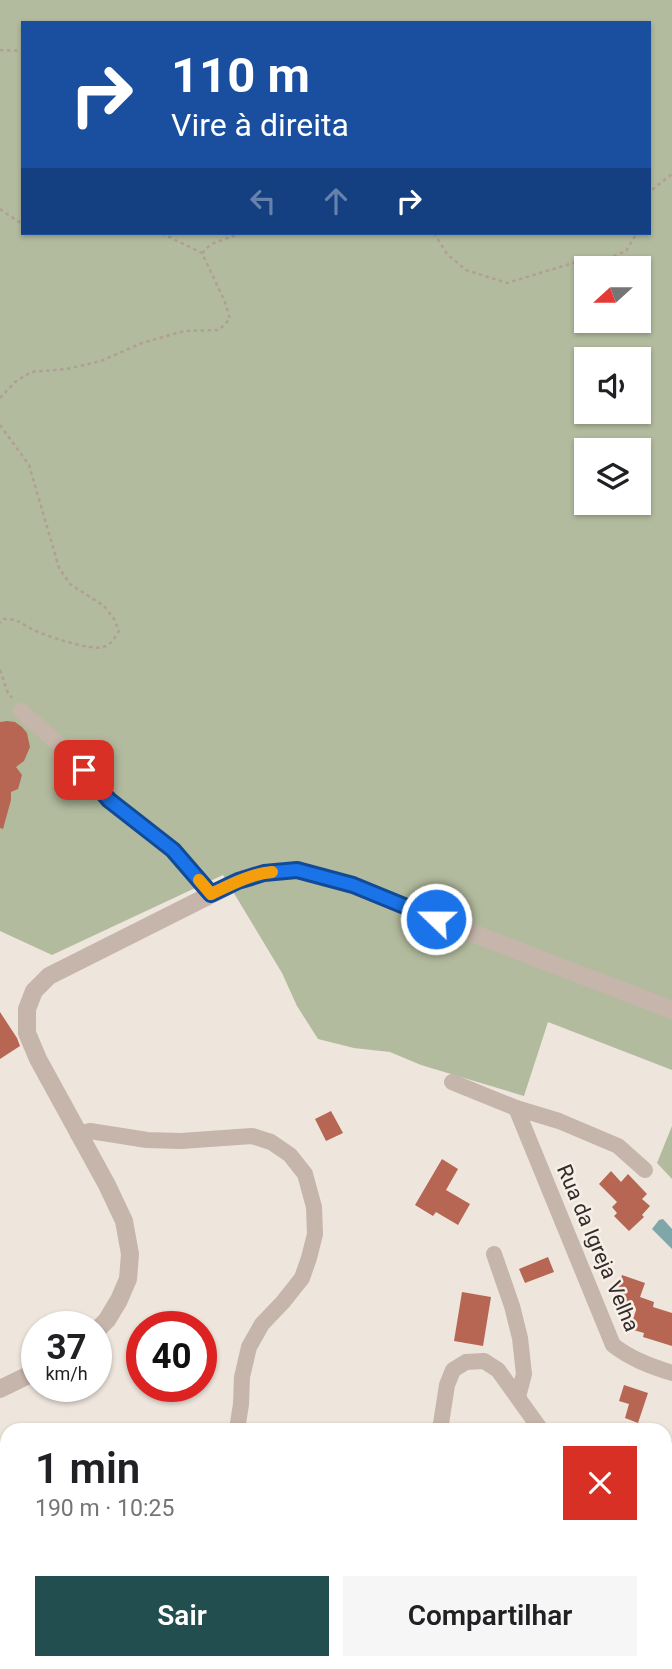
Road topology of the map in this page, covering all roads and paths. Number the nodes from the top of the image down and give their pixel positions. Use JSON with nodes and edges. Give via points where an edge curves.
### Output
{"nodes":[{"id":1,"x":0,"y":50,"type":"edge"},
{"id":2,"x":21,"y":51,"type":"edge"},
{"id":3,"x":672,"y":174,"type":"edge"},
{"id":4,"x":651,"y":192,"type":"edge"},
{"id":5,"x":0,"y":209,"type":"edge"},
{"id":6,"x":21,"y":222,"type":"edge"},
{"id":7,"x":165,"y":235,"type":"edge"},
{"id":8,"x":236,"y":235,"type":"edge"},
{"id":9,"x":436,"y":235,"type":"edge"},
{"id":10,"x":636,"y":235,"type":"edge"},
{"id":11,"x":202,"y":253,"type":"junction"},
{"id":12,"x":0,"y":398,"type":"edge"},
{"id":13,"x":0,"y":425,"type":"edge"},
{"id":14,"x":0,"y":623,"type":"edge"},
{"id":15,"x":0,"y":670,"type":"edge"},
{"id":16,"x":21,"y":711,"type":"joint"},
{"id":17,"x":211,"y":894,"type":"junction"},
{"id":18,"x":672,"y":1010,"type":"edge"},
{"id":19,"x":452,"y":1082,"type":"dead end"},
{"id":20,"x":516,"y":1108,"type":"junction"},
{"id":21,"x":78,"y":1134,"type":"junction"},
{"id":22,"x":645,"y":1170,"type":"dead end"},
{"id":23,"x":494,"y":1254,"type":"dead end"},
{"id":24,"x":112,"y":1312,"type":"edge"},
{"id":25,"x":672,"y":1373,"type":"edge"},
{"id":26,"x":21,"y":1379,"type":"edge"},
{"id":27,"x":0,"y":1389,"type":"edge"},
{"id":28,"x":518,"y":1397,"type":"junction"},
{"id":29,"x":238,"y":1423,"type":"edge"},
{"id":30,"x":441,"y":1423,"type":"edge"},
{"id":31,"x":536,"y":1423,"type":"edge"}],
"edges":[{"from":1,"to":2,"type":"path"},
{"from":3,"to":4,"type":"path"},
{"from":5,"to":6,"type":"path"},
{"from":7,"to":11,"type":"path"},
{"from":8,"to":11,"type":"path","via":[[211,244]]},
{"from":9,"to":10,"type":"path","via":[[447,254],[466,270],[507,283],[583,260],[604,260],[626,251]]},
{"from":11,"to":12,"type":"path","via":[[230,319],[219,330],[184,331],[101,361],[31,372]]},
{"from":13,"to":14,"type":"path","via":[[29,466],[59,568],[70,584],[104,606],[118,631],[102,648],[86,647],[54,638],[16,619]]},
{"from":15,"to":16,"type":"path"},
{"from":16,"to":17,"type":"street","via":[[71,755],[109,800],[173,850]]},
{"from":17,"to":18,"type":"street","via":[[264,873],[297,870],[353,885]]},
{"from":17,"to":21,"type":"street","via":[[49,976],[34,991],[27,1009],[27,1033]]},
{"from":19,"to":20,"type":"street"},
{"from":20,"to":22,"type":"street","via":[[618,1146]]},
{"from":20,"to":25,"type":"street","name":"Rua da Igreja Velha","via":[[613,1345],[642,1363]]},
{"from":21,"to":24,"type":"street","via":[[124,1221],[130,1254],[128,1279]]},
{"from":21,"to":29,"type":"street","via":[[90,1131],[181,1141],[252,1136],[271,1142],[305,1174],[314,1206],[315,1234],[309,1258],[302,1278],[262,1324],[250,1347]]},
{"from":23,"to":28,"type":"street","via":[[520,1338],[524,1374]]},
{"from":26,"to":27,"type":"street"},
{"from":28,"to":30,"type":"street","via":[[498,1370],[484,1361],[466,1362],[453,1370]]},
{"from":28,"to":31,"type":"street"}]}
